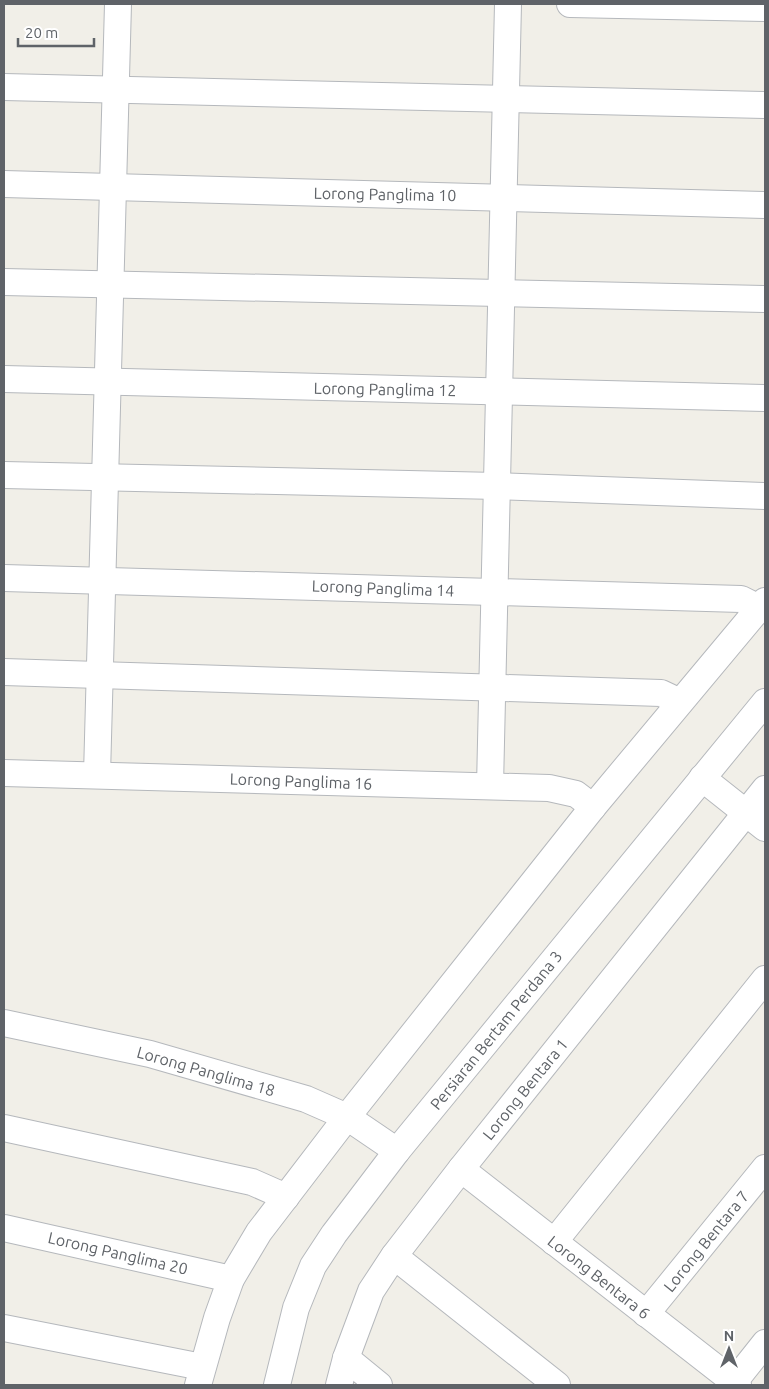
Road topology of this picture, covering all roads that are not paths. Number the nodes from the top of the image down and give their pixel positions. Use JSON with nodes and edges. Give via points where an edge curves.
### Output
{"nodes":[{"id":1,"x":118,"y":4,"type":"edge"},
{"id":2,"x":508,"y":4,"type":"edge"},
{"id":3,"x":570,"y":4,"type":"edge"},
{"id":4,"x":765,"y":8,"type":"edge"},
{"id":5,"x":4,"y":87,"type":"edge"},
{"id":6,"x":117,"y":90,"type":"junction"},
{"id":7,"x":506,"y":99,"type":"junction"},
{"id":8,"x":765,"y":105,"type":"edge"},
{"id":9,"x":4,"y":184,"type":"edge"},
{"id":10,"x":113,"y":187,"type":"junction"},
{"id":11,"x":503,"y":197,"type":"junction"},
{"id":12,"x":765,"y":205,"type":"edge"},
{"id":13,"x":4,"y":282,"type":"edge"},
{"id":14,"x":110,"y":284,"type":"junction"},
{"id":15,"x":501,"y":293,"type":"junction"},
{"id":16,"x":765,"y":299,"type":"edge"},
{"id":17,"x":4,"y":379,"type":"edge"},
{"id":18,"x":108,"y":382,"type":"junction"},
{"id":19,"x":499,"y":392,"type":"junction"},
{"id":20,"x":765,"y":398,"type":"edge"},
{"id":21,"x":4,"y":475,"type":"edge"},
{"id":22,"x":105,"y":477,"type":"junction"},
{"id":23,"x":497,"y":486,"type":"junction"},
{"id":24,"x":765,"y":496,"type":"edge"},
{"id":25,"x":4,"y":578,"type":"edge"},
{"id":26,"x":102,"y":580,"type":"junction"},
{"id":27,"x":494,"y":592,"type":"junction"},
{"id":28,"x":762,"y":604,"type":"edge"},
{"id":29,"x":4,"y":672,"type":"edge"},
{"id":30,"x":99,"y":674,"type":"junction"},
{"id":31,"x":492,"y":689,"type":"junction"},
{"id":32,"x":680,"y":702,"type":"junction"},
{"id":33,"x":765,"y":702,"type":"edge"},
{"id":34,"x":4,"y":773,"type":"edge"},
{"id":35,"x":97,"y":775,"type":"junction"},
{"id":36,"x":702,"y":778,"type":"junction"},
{"id":37,"x":490,"y":786,"type":"junction"},
{"id":38,"x":765,"y":790,"type":"edge"},
{"id":39,"x":593,"y":807,"type":"junction"},
{"id":40,"x":755,"y":820,"type":"edge"},
{"id":41,"x":765,"y":979,"type":"edge"},
{"id":42,"x":4,"y":1022,"type":"edge"},
{"id":43,"x":347,"y":1118,"type":"junction"},
{"id":44,"x":4,"y":1128,"type":"edge"},
{"id":45,"x":397,"y":1151,"type":"junction"},
{"id":46,"x":765,"y":1168,"type":"edge"},
{"id":47,"x":460,"y":1170,"type":"junction"},
{"id":48,"x":286,"y":1197,"type":"junction"},
{"id":49,"x":4,"y":1228,"type":"edge"},
{"id":50,"x":554,"y":1242,"type":"junction"},
{"id":51,"x":394,"y":1256,"type":"junction"},
{"id":52,"x":231,"y":1279,"type":"junction"},
{"id":53,"x":646,"y":1314,"type":"junction"},
{"id":54,"x":4,"y":1328,"type":"edge"},
{"id":55,"x":765,"y":1343,"type":"edge"},
{"id":56,"x":346,"y":1358,"type":"junction"},
{"id":57,"x":200,"y":1376,"type":"edge"},
{"id":58,"x":736,"y":1384,"type":"edge"},
{"id":59,"x":277,"y":1385,"type":"edge"},
{"id":60,"x":339,"y":1385,"type":"edge"},
{"id":61,"x":379,"y":1385,"type":"edge"},
{"id":62,"x":558,"y":1385,"type":"edge"}],
"edges":[{"from":1,"to":6,"type":"street"},
{"from":2,"to":7,"type":"street"},
{"from":3,"to":4,"type":"street"},
{"from":5,"to":6,"type":"street"},
{"from":6,"to":7,"type":"street"},
{"from":6,"to":10,"type":"street"},
{"from":7,"to":8,"type":"street"},
{"from":7,"to":11,"type":"street"},
{"from":9,"to":10,"type":"street","name":"Lorong Panglima 10"},
{"from":10,"to":11,"type":"street","name":"Lorong Panglima 10"},
{"from":10,"to":14,"type":"street"},
{"from":11,"to":12,"type":"street","name":"Lorong Panglima 10"},
{"from":11,"to":15,"type":"street"},
{"from":13,"to":14,"type":"street"},
{"from":14,"to":15,"type":"street"},
{"from":14,"to":18,"type":"street"},
{"from":15,"to":16,"type":"street"},
{"from":15,"to":19,"type":"street"},
{"from":17,"to":18,"type":"street","name":"Lorong Panglima 12"},
{"from":18,"to":19,"type":"street","name":"Lorong Panglima 12"},
{"from":18,"to":22,"type":"street"},
{"from":19,"to":20,"type":"street","name":"Lorong Panglima 12"},
{"from":19,"to":23,"type":"street"},
{"from":21,"to":22,"type":"street"},
{"from":22,"to":23,"type":"street"},
{"from":22,"to":26,"type":"street"},
{"from":23,"to":24,"type":"street"},
{"from":23,"to":27,"type":"street"},
{"from":25,"to":26,"type":"street","name":"Lorong Panglima 14"},
{"from":26,"to":27,"type":"street","name":"Lorong Panglima 14"},
{"from":26,"to":30,"type":"street"},
{"from":27,"to":28,"type":"street","name":"Lorong Panglima 14","via":[[741,599]]},
{"from":27,"to":31,"type":"street"},
{"from":28,"to":32,"type":"street"},
{"from":29,"to":30,"type":"street"},
{"from":30,"to":31,"type":"street"},
{"from":30,"to":35,"type":"street"},
{"from":31,"to":32,"type":"street","via":[[661,693]]},
{"from":31,"to":37,"type":"street"},
{"from":32,"to":39,"type":"street"},
{"from":33,"to":36,"type":"street","name":"Persiaran Bertam Perdana 3"},
{"from":34,"to":35,"type":"street","name":"Lorong Panglima 16"},
{"from":35,"to":37,"type":"street","name":"Lorong Panglima 16"},
{"from":36,"to":40,"type":"street"},
{"from":36,"to":45,"type":"street","name":"Persiaran Bertam Perdana 3"},
{"from":37,"to":39,"type":"street","name":"Lorong Panglima 16","via":[[558,790],[576,794]]},
{"from":38,"to":40,"type":"street","name":"Lorong Bentara 1"},
{"from":39,"to":43,"type":"street"},
{"from":40,"to":47,"type":"street","name":"Lorong Bentara 1"},
{"from":41,"to":50,"type":"street"},
{"from":42,"to":43,"type":"street","name":"Lorong Panglima 18","via":[[150,1054],[306,1099]]},
{"from":43,"to":45,"type":"street","name":"Lorong Panglima 18"},
{"from":43,"to":48,"type":"street"},
{"from":44,"to":48,"type":"street","via":[[252,1182]]},
{"from":45,"to":59,"type":"street","name":"Persiaran Bertam Perdana 3","via":[[312,1266],[296,1308]]},
{"from":46,"to":53,"type":"street","name":"Lorong Bentara 7"},
{"from":47,"to":50,"type":"street","name":"Lorong Bentara 6"},
{"from":47,"to":51,"type":"street","name":"Lorong Bentara 1"},
{"from":48,"to":52,"type":"street","via":[[259,1232]]},
{"from":49,"to":52,"type":"street","name":"Lorong Panglima 20"},
{"from":50,"to":53,"type":"street","name":"Lorong Bentara 6"},
{"from":51,"to":56,"type":"street","name":"Lorong Bentara 1","via":[[371,1291]]},
{"from":51,"to":62,"type":"street"},
{"from":52,"to":57,"type":"street"},
{"from":53,"to":58,"type":"street","name":"Lorong Bentara 6"},
{"from":54,"to":57,"type":"street"},
{"from":55,"to":58,"type":"street"},
{"from":56,"to":60,"type":"street","name":"Lorong Bentara 1"},
{"from":56,"to":61,"type":"street"}]}
